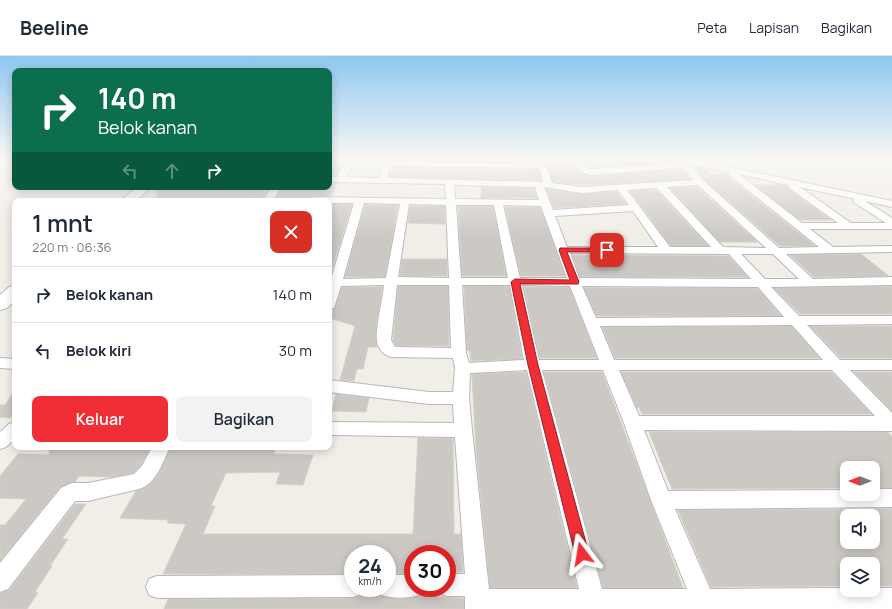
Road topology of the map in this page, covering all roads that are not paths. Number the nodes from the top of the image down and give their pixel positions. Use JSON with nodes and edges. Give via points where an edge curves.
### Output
{"nodes":[{"id":1,"x":543,"y":184,"type":"edge"},
{"id":2,"x":449,"y":185,"type":"edge"},
{"id":3,"x":548,"y":185,"type":"edge"},
{"id":4,"x":660,"y":185,"type":"joint"},
{"id":5,"x":703,"y":185,"type":"edge"},
{"id":6,"x":747,"y":185,"type":"edge"},
{"id":7,"x":790,"y":185,"type":"edge"},
{"id":8,"x":800,"y":185,"type":"edge"},
{"id":9,"x":620,"y":187,"type":"junction"},
{"id":10,"x":141,"y":190,"type":"edge"},
{"id":11,"x":850,"y":195,"type":"junction"},
{"id":12,"x":130,"y":198,"type":"edge"},
{"id":13,"x":332,"y":199,"type":"edge"},
{"id":14,"x":360,"y":200,"type":"junction"},
{"id":15,"x":405,"y":201,"type":"junction"},
{"id":16,"x":451,"y":202,"type":"junction"},
{"id":17,"x":498,"y":202,"type":"junction"},
{"id":18,"x":892,"y":204,"type":"edge"},
{"id":19,"x":546,"y":208,"type":"junction"},
{"id":20,"x":635,"y":208,"type":"junction"},
{"id":21,"x":892,"y":222,"type":"edge"},
{"id":22,"x":799,"y":226,"type":"junction"},
{"id":23,"x":849,"y":226,"type":"junction"},
{"id":24,"x":892,"y":226,"type":"edge"},
{"id":25,"x":563,"y":250,"type":"junction"},
{"id":26,"x":666,"y":250,"type":"junction"},
{"id":27,"x":830,"y":250,"type":"junction"},
{"id":28,"x":892,"y":250,"type":"edge"},
{"id":29,"x":726,"y":251,"type":"junction"},
{"id":30,"x":776,"y":252,"type":"junction"},
{"id":31,"x":391,"y":281,"type":"junction"},
{"id":32,"x":892,"y":281,"type":"edge"},
{"id":33,"x":332,"y":282,"type":"edge"},
{"id":34,"x":455,"y":282,"type":"junction"},
{"id":35,"x":515,"y":282,"type":"junction"},
{"id":36,"x":575,"y":282,"type":"junction"},
{"id":37,"x":810,"y":282,"type":"junction"},
{"id":38,"x":760,"y":283,"type":"junction"},
{"id":39,"x":794,"y":320,"type":"junction"},
{"id":40,"x":892,"y":320,"type":"edge"},
{"id":41,"x":591,"y":322,"type":"junction"},
{"id":42,"x":461,"y":360,"type":"junction"},
{"id":43,"x":0,"y":363,"type":"edge"},
{"id":44,"x":12,"y":364,"type":"edge"},
{"id":45,"x":533,"y":365,"type":"junction"},
{"id":46,"x":609,"y":365,"type":"junction"},
{"id":47,"x":836,"y":365,"type":"junction"},
{"id":48,"x":892,"y":365,"type":"edge"},
{"id":49,"x":332,"y":386,"type":"edge"},
{"id":50,"x":461,"y":398,"type":"junction"},
{"id":51,"x":633,"y":423,"type":"junction"},
{"id":52,"x":892,"y":423,"type":"edge"},
{"id":53,"x":332,"y":428,"type":"dead end"},
{"id":54,"x":463,"y":430,"type":"junction"},
{"id":55,"x":12,"y":432,"type":"edge"},
{"id":56,"x":0,"y":442,"type":"edge"},
{"id":57,"x":160,"y":450,"type":"edge"},
{"id":58,"x":892,"y":498,"type":"edge"},
{"id":59,"x":661,"y":500,"type":"junction"},
{"id":60,"x":0,"y":581,"type":"edge"},
{"id":61,"x":344,"y":586,"type":"edge"},
{"id":62,"x":157,"y":587,"type":"dead end"},
{"id":63,"x":456,"y":589,"type":"edge"},
{"id":64,"x":477,"y":598,"type":"edge"},
{"id":65,"x":892,"y":600,"type":"edge"},
{"id":66,"x":594,"y":604,"type":"edge"},
{"id":67,"x":868,"y":604,"type":"edge"},
{"id":68,"x":706,"y":605,"type":"edge"}],
"edges":[{"from":1,"to":19,"type":"street"},
{"from":2,"to":16,"type":"street"},
{"from":3,"to":9,"type":"street","via":[[579,190]]},
{"from":4,"to":9,"type":"street"},
{"from":4,"to":29,"type":"street"},
{"from":5,"to":30,"type":"street"},
{"from":6,"to":22,"type":"street"},
{"from":7,"to":23,"type":"street"},
{"from":8,"to":11,"type":"street"},
{"from":9,"to":20,"type":"street"},
{"from":10,"to":12,"type":"street"},
{"from":11,"to":18,"type":"street"},
{"from":11,"to":21,"type":"street"},
{"from":13,"to":14,"type":"street"},
{"from":14,"to":15,"type":"street"},
{"from":14,"to":33,"type":"street"},
{"from":15,"to":16,"type":"street"},
{"from":15,"to":31,"type":"street"},
{"from":16,"to":17,"type":"street"},
{"from":16,"to":34,"type":"street"},
{"from":17,"to":19,"type":"street"},
{"from":17,"to":35,"type":"street"},
{"from":19,"to":20,"type":"street"},
{"from":19,"to":25,"type":"street"},
{"from":20,"to":26,"type":"street"},
{"from":22,"to":23,"type":"street"},
{"from":22,"to":27,"type":"street"},
{"from":23,"to":24,"type":"street"},
{"from":25,"to":26,"type":"street"},
{"from":25,"to":36,"type":"street"},
{"from":26,"to":29,"type":"street"},
{"from":27,"to":28,"type":"street"},
{"from":27,"to":30,"type":"street"},
{"from":29,"to":30,"type":"street"},
{"from":29,"to":38,"type":"street"},
{"from":30,"to":37,"type":"street"},
{"from":31,"to":33,"type":"street"},
{"from":31,"to":34,"type":"street"},
{"from":31,"to":42,"type":"street","via":[[384,340],[386,347],[391,352]]},
{"from":32,"to":37,"type":"street"},
{"from":34,"to":35,"type":"street"},
{"from":34,"to":42,"type":"street"},
{"from":35,"to":36,"type":"street"},
{"from":35,"to":45,"type":"street"},
{"from":36,"to":38,"type":"street"},
{"from":36,"to":41,"type":"street"},
{"from":37,"to":38,"type":"street"},
{"from":38,"to":39,"type":"street"},
{"from":39,"to":40,"type":"street"},
{"from":39,"to":41,"type":"street"},
{"from":39,"to":47,"type":"street"},
{"from":41,"to":46,"type":"street"},
{"from":42,"to":45,"type":"street"},
{"from":42,"to":50,"type":"street"},
{"from":43,"to":44,"type":"street"},
{"from":45,"to":46,"type":"street"},
{"from":45,"to":66,"type":"street"},
{"from":46,"to":47,"type":"street"},
{"from":46,"to":51,"type":"street"},
{"from":47,"to":48,"type":"street"},
{"from":47,"to":52,"type":"street"},
{"from":49,"to":50,"type":"street","via":[[429,398]]},
{"from":50,"to":54,"type":"street"},
{"from":51,"to":52,"type":"street"},
{"from":51,"to":59,"type":"street"},
{"from":53,"to":54,"type":"street"},
{"from":54,"to":64,"type":"street"},
{"from":55,"to":56,"type":"street"},
{"from":57,"to":60,"type":"street","via":[[149,472],[139,481],[68,494]]},
{"from":58,"to":59,"type":"street"},
{"from":59,"to":68,"type":"street"},
{"from":61,"to":62,"type":"street"},
{"from":63,"to":64,"type":"street"},
{"from":64,"to":66,"type":"street"},
{"from":65,"to":67,"type":"street"},
{"from":66,"to":68,"type":"street"},
{"from":67,"to":68,"type":"street"}]}
